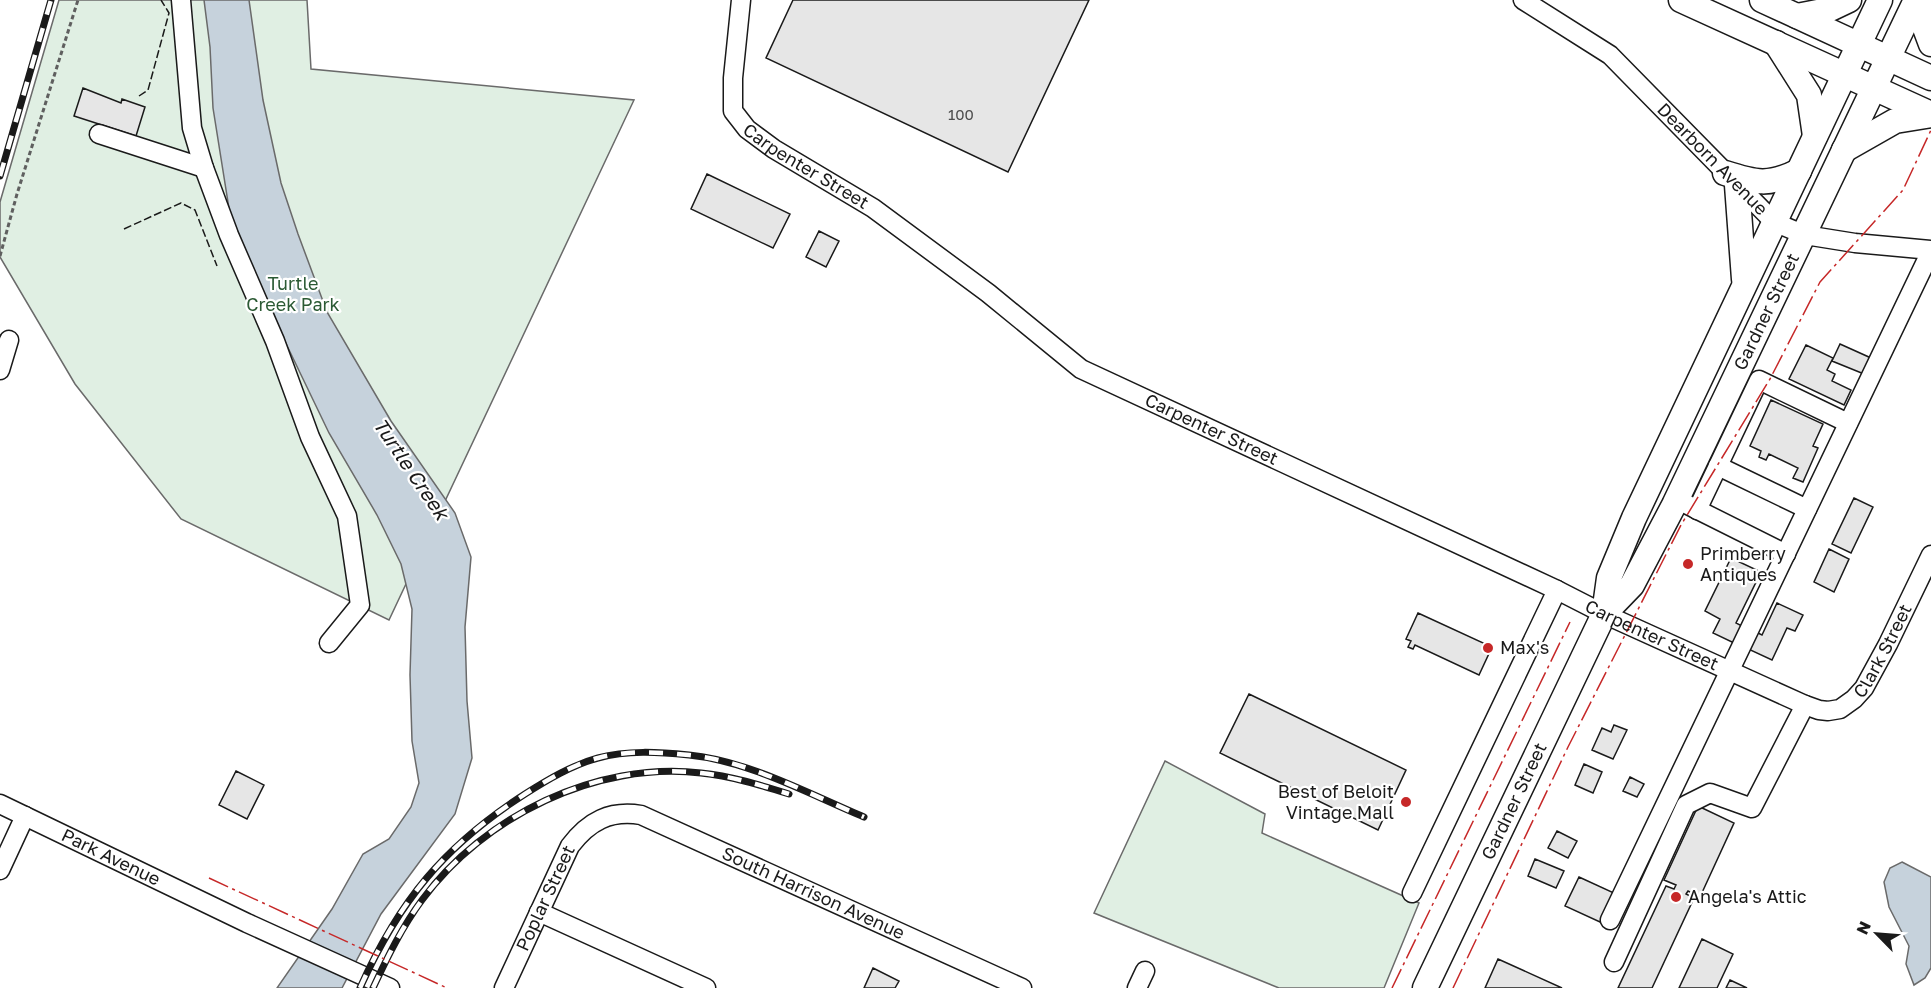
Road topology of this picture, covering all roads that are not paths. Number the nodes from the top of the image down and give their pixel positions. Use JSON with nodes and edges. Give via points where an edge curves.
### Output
{"nodes":[{"id":1,"x":181,"y":0,"type":"edge"},
{"id":2,"x":741,"y":0,"type":"edge"},
{"id":3,"x":1523,"y":0,"type":"edge"},
{"id":4,"x":1681,"y":0,"type":"edge"},
{"id":5,"x":1762,"y":0,"type":"edge"},
{"id":6,"x":1850,"y":0,"type":"edge"},
{"id":7,"x":1880,"y":0,"type":"edge"},
{"id":8,"x":1916,"y":0,"type":"edge"},
{"id":9,"x":1924,"y":0,"type":"edge"},
{"id":10,"x":1797,"y":16,"type":"junction"},
{"id":11,"x":1776,"y":43,"type":"junction"},
{"id":12,"x":1931,"y":44,"type":"edge"},
{"id":13,"x":1858,"y":45,"type":"junction"},
{"id":14,"x":1887,"y":59,"type":"junction"},
{"id":15,"x":1845,"y":75,"type":"junction"},
{"id":16,"x":1931,"y":78,"type":"edge"},
{"id":17,"x":1874,"y":88,"type":"junction"},
{"id":18,"x":1931,"y":114,"type":"edge"},
{"id":19,"x":99,"y":134,"type":"dead end"},
{"id":20,"x":1815,"y":136,"type":"junction"},
{"id":21,"x":1844,"y":150,"type":"junction"},
{"id":22,"x":204,"y":168,"type":"junction"},
{"id":23,"x":1799,"y":171,"type":"junction"},
{"id":24,"x":1731,"y":179,"type":"junction"},
{"id":25,"x":1774,"y":222,"type":"junction"},
{"id":26,"x":1804,"y":235,"type":"junction"},
{"id":27,"x":1931,"y":250,"type":"edge"},
{"id":28,"x":1744,"y":283,"type":"junction"},
{"id":29,"x":9,"y":340,"type":"dead end"},
{"id":30,"x":0,"y":370,"type":"edge"},
{"id":31,"x":1730,"y":416,"type":"junction"},
{"id":32,"x":1848,"y":423,"type":"junction"},
{"id":33,"x":1718,"y":466,"type":"junction"},
{"id":34,"x":1687,"y":505,"type":"junction"},
{"id":35,"x":1807,"y":509,"type":"junction"},
{"id":36,"x":1786,"y":554,"type":"junction"},
{"id":37,"x":1931,"y":555,"type":"edge"},
{"id":38,"x":1557,"y":590,"type":"junction"},
{"id":39,"x":1604,"y":614,"type":"junction"},
{"id":40,"x":329,"y":643,"type":"dead end"},
{"id":41,"x":1730,"y":671,"type":"junction"},
{"id":42,"x":1805,"y":705,"type":"junction"},
{"id":43,"x":1840,"y":709,"type":"joint"},
{"id":44,"x":0,"y":804,"type":"edge"},
{"id":45,"x":25,"y":816,"type":"junction"},
{"id":46,"x":600,"y":819,"type":"joint"},
{"id":47,"x":0,"y":870,"type":"edge"},
{"id":48,"x":1412,"y":893,"type":"dead end"},
{"id":49,"x":539,"y":912,"type":"junction"},
{"id":50,"x":1610,"y":920,"type":"dead end"},
{"id":51,"x":1614,"y":962,"type":"dead end"},
{"id":52,"x":1145,"y":971,"type":"dead end"},
{"id":53,"x":390,"y":988,"type":"edge"},
{"id":54,"x":504,"y":988,"type":"edge"},
{"id":55,"x":706,"y":988,"type":"edge"},
{"id":56,"x":1022,"y":988,"type":"edge"},
{"id":57,"x":1137,"y":988,"type":"edge"},
{"id":58,"x":1425,"y":988,"type":"edge"}],
"edges":[{"from":1,"to":22,"type":"street","via":[[192,128]]},
{"from":2,"to":38,"type":"street","name":"Carpenter Street","via":[[733,111],[747,129],[873,208],[988,293],[1081,369]]},
{"from":3,"to":24,"type":"street","name":"Dearborn Avenue","via":[[1610,55]]},
{"from":4,"to":11,"type":"main road"},
{"from":5,"to":10,"type":"main road"},
{"from":6,"to":10,"type":"main road","via":[[1828,10]]},
{"from":7,"to":13,"type":"main road","name":"Gardner Street"},
{"from":8,"to":14,"type":"main road","name":"Gardner Street"},
{"from":9,"to":12,"type":"main road","via":[[1925,28]]},
{"from":10,"to":13,"type":"main road"},
{"from":11,"to":15,"type":"main road"},
{"from":11,"to":20,"type":"main road","via":[[1809,95]]},
{"from":13,"to":14,"type":"main road"},
{"from":13,"to":15,"type":"main road","name":"Gardner Street"},
{"from":14,"to":16,"type":"main road"},
{"from":14,"to":17,"type":"main road","name":"Gardner Street"},
{"from":15,"to":17,"type":"main road"},
{"from":15,"to":20,"type":"main road","name":"Gardner Street"},
{"from":17,"to":18,"type":"main road"},
{"from":17,"to":21,"type":"main road","name":"Gardner Street"},
{"from":18,"to":21,"type":"main road","via":[[1895,121]]},
{"from":19,"to":22,"type":"street"},
{"from":20,"to":23,"type":"main road","name":"Gardner Street"},
{"from":21,"to":26,"type":"main road","name":"Gardner Street"},
{"from":22,"to":40,"type":"street","via":[[310,437],[347,516],[360,604]]},
{"from":23,"to":24,"type":"main road","via":[[1769,182]]},
{"from":23,"to":25,"type":"main road","name":"Gardner Street"},
{"from":24,"to":25,"type":"street","name":"Dearborn Avenue"},
{"from":24,"to":28,"type":"main road"},
{"from":25,"to":26,"type":"street","name":"Dearborn Avenue"},
{"from":25,"to":28,"type":"main road","name":"Gardner Street"},
{"from":26,"to":27,"type":"street","name":"Dearborn Avenue"},
{"from":26,"to":31,"type":"main road","name":"Gardner Street"},
{"from":27,"to":32,"type":"street"},
{"from":28,"to":39,"type":"main road","name":"Gardner Street","via":[[1634,518],[1609,578]]},
{"from":29,"to":30,"type":"street"},
{"from":31,"to":32,"type":"street","via":[[1759,380]]},
{"from":31,"to":33,"type":"street"},
{"from":31,"to":34,"type":"main road","name":"Gardner Street"},
{"from":32,"to":35,"type":"street"},
{"from":33,"to":34,"type":"street"},
{"from":33,"to":35,"type":"street"},
{"from":34,"to":36,"type":"street"},
{"from":34,"to":39,"type":"main road","name":"Gardner Street","via":[[1632,585]]},
{"from":35,"to":36,"type":"street"},
{"from":36,"to":41,"type":"street"},
{"from":37,"to":43,"type":"street","name":"Clark Street","via":[[1864,688]]},
{"from":38,"to":39,"type":"street","name":"Carpenter Street"},
{"from":38,"to":48,"type":"street"},
{"from":39,"to":41,"type":"street","name":"Carpenter Street"},
{"from":39,"to":58,"type":"main road","name":"Gardner Street"},
{"from":41,"to":42,"type":"street","name":"Carpenter Street"},
{"from":41,"to":50,"type":"street"},
{"from":42,"to":43,"type":"street","name":"Carpenter Street","via":[[1819,710]]},
{"from":42,"to":51,"type":"street","via":[[1752,808],[1710,793],[1686,805]]},
{"from":44,"to":45,"type":"street","name":"Park Avenue"},
{"from":45,"to":47,"type":"street"},
{"from":45,"to":53,"type":"street","name":"Park Avenue"},
{"from":46,"to":49,"type":"street","name":"Poplar Street","via":[[587,826],[570,846]]},
{"from":46,"to":56,"type":"street","name":"South Harrison Avenue","via":[[625,812],[641,815]]},
{"from":49,"to":54,"type":"street","name":"Poplar Street"},
{"from":49,"to":55,"type":"street"},
{"from":52,"to":57,"type":"street"}]}
